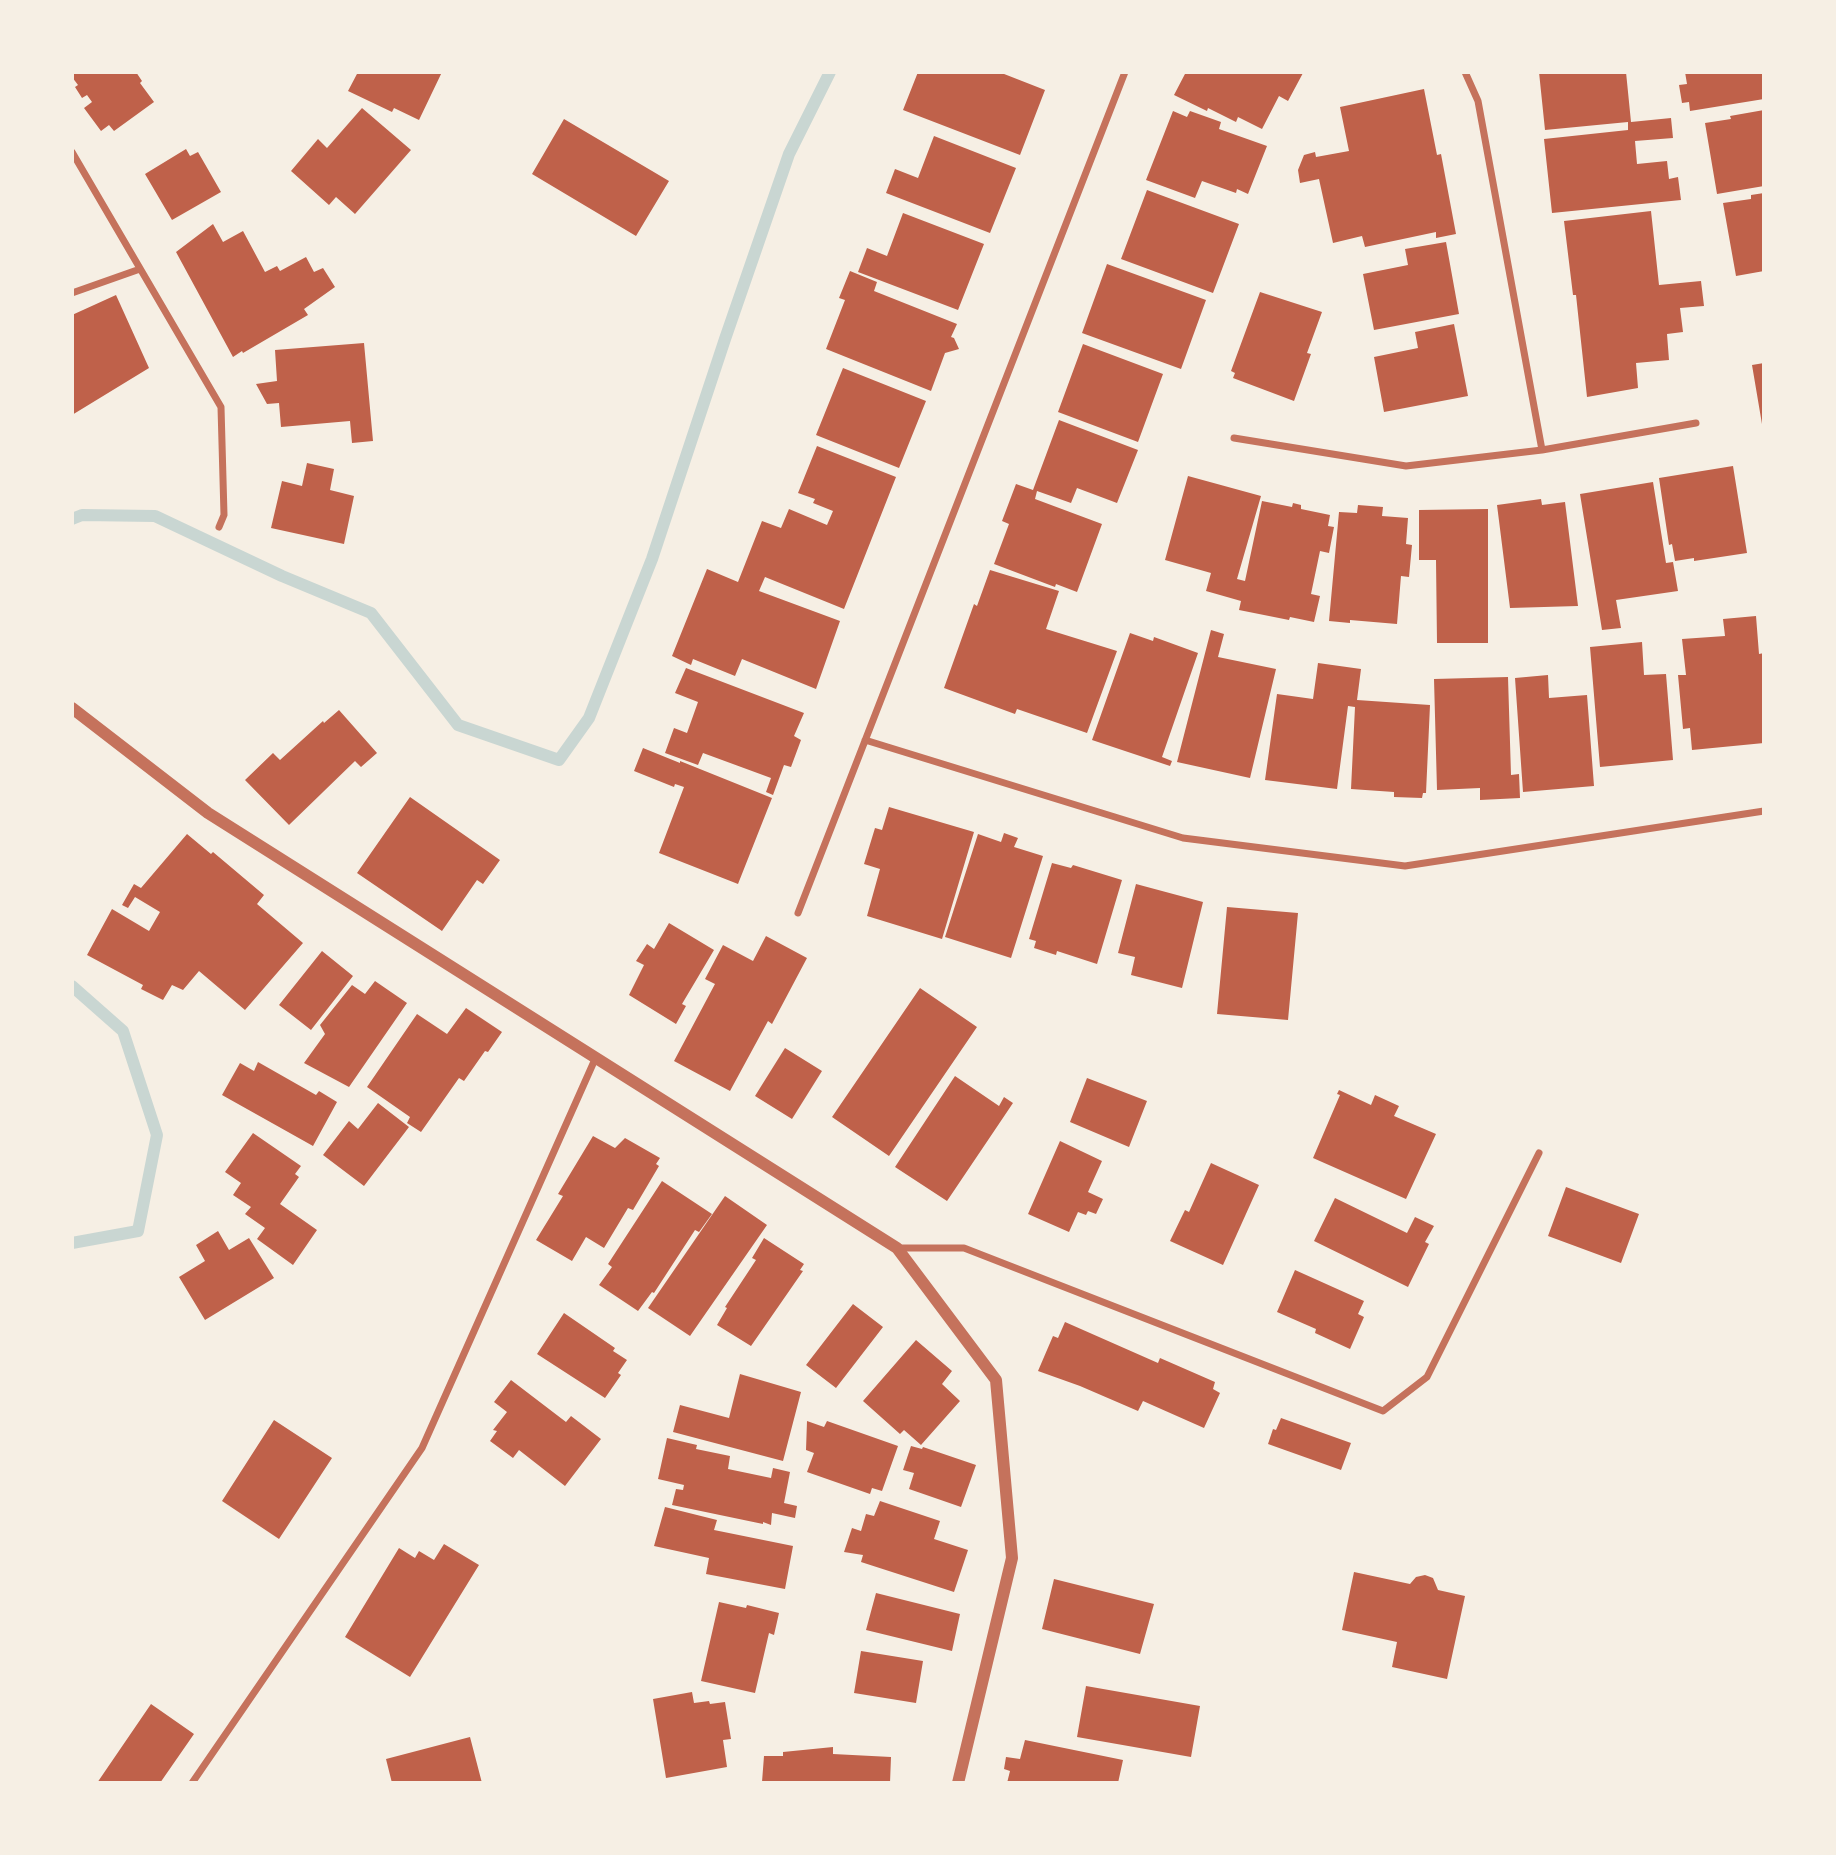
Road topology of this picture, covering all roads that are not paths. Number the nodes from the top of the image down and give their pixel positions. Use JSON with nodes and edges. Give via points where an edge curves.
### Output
{"nodes":[{"id":1,"x":1125,"y":72,"type":"edge"},
{"id":2,"x":1465,"y":72,"type":"edge"},
{"id":3,"x":72,"y":152,"type":"edge"},
{"id":4,"x":140,"y":269,"type":"junction"},
{"id":5,"x":72,"y":293,"type":"edge"},
{"id":6,"x":1696,"y":423,"type":"dead end"},
{"id":7,"x":1234,"y":438,"type":"dead end"},
{"id":8,"x":1542,"y":450,"type":"junction"},
{"id":9,"x":219,"y":527,"type":"dead end"},
{"id":10,"x":72,"y":708,"type":"edge"},
{"id":11,"x":865,"y":740,"type":"junction"},
{"id":12,"x":1764,"y":811,"type":"edge"},
{"id":13,"x":798,"y":913,"type":"dead end"},
{"id":14,"x":596,"y":1056,"type":"junction"},
{"id":15,"x":1539,"y":1153,"type":"dead end"},
{"id":16,"x":897,"y":1248,"type":"junction"},
{"id":17,"x":192,"y":1783,"type":"edge"},
{"id":18,"x":958,"y":1783,"type":"edge"}],
"edges":[{"from":1,"to":11,"type":"street"},
{"from":2,"to":8,"type":"street","via":[[1478,101]]},
{"from":3,"to":4,"type":"street"},
{"from":4,"to":5,"type":"street"},
{"from":4,"to":9,"type":"street","via":[[221,408],[223,515]]},
{"from":6,"to":8,"type":"street"},
{"from":7,"to":8,"type":"street","via":[[1406,466]]},
{"from":10,"to":14,"type":"street","via":[[208,813]]},
{"from":11,"to":12,"type":"street","via":[[1182,838],[1405,866]]},
{"from":11,"to":13,"type":"street"},
{"from":14,"to":16,"type":"street"},
{"from":14,"to":17,"type":"street","via":[[422,1448]]},
{"from":15,"to":16,"type":"street","via":[[1427,1377],[1383,1411],[964,1248]]},
{"from":16,"to":18,"type":"street","via":[[996,1380],[1012,1558]]}]}
